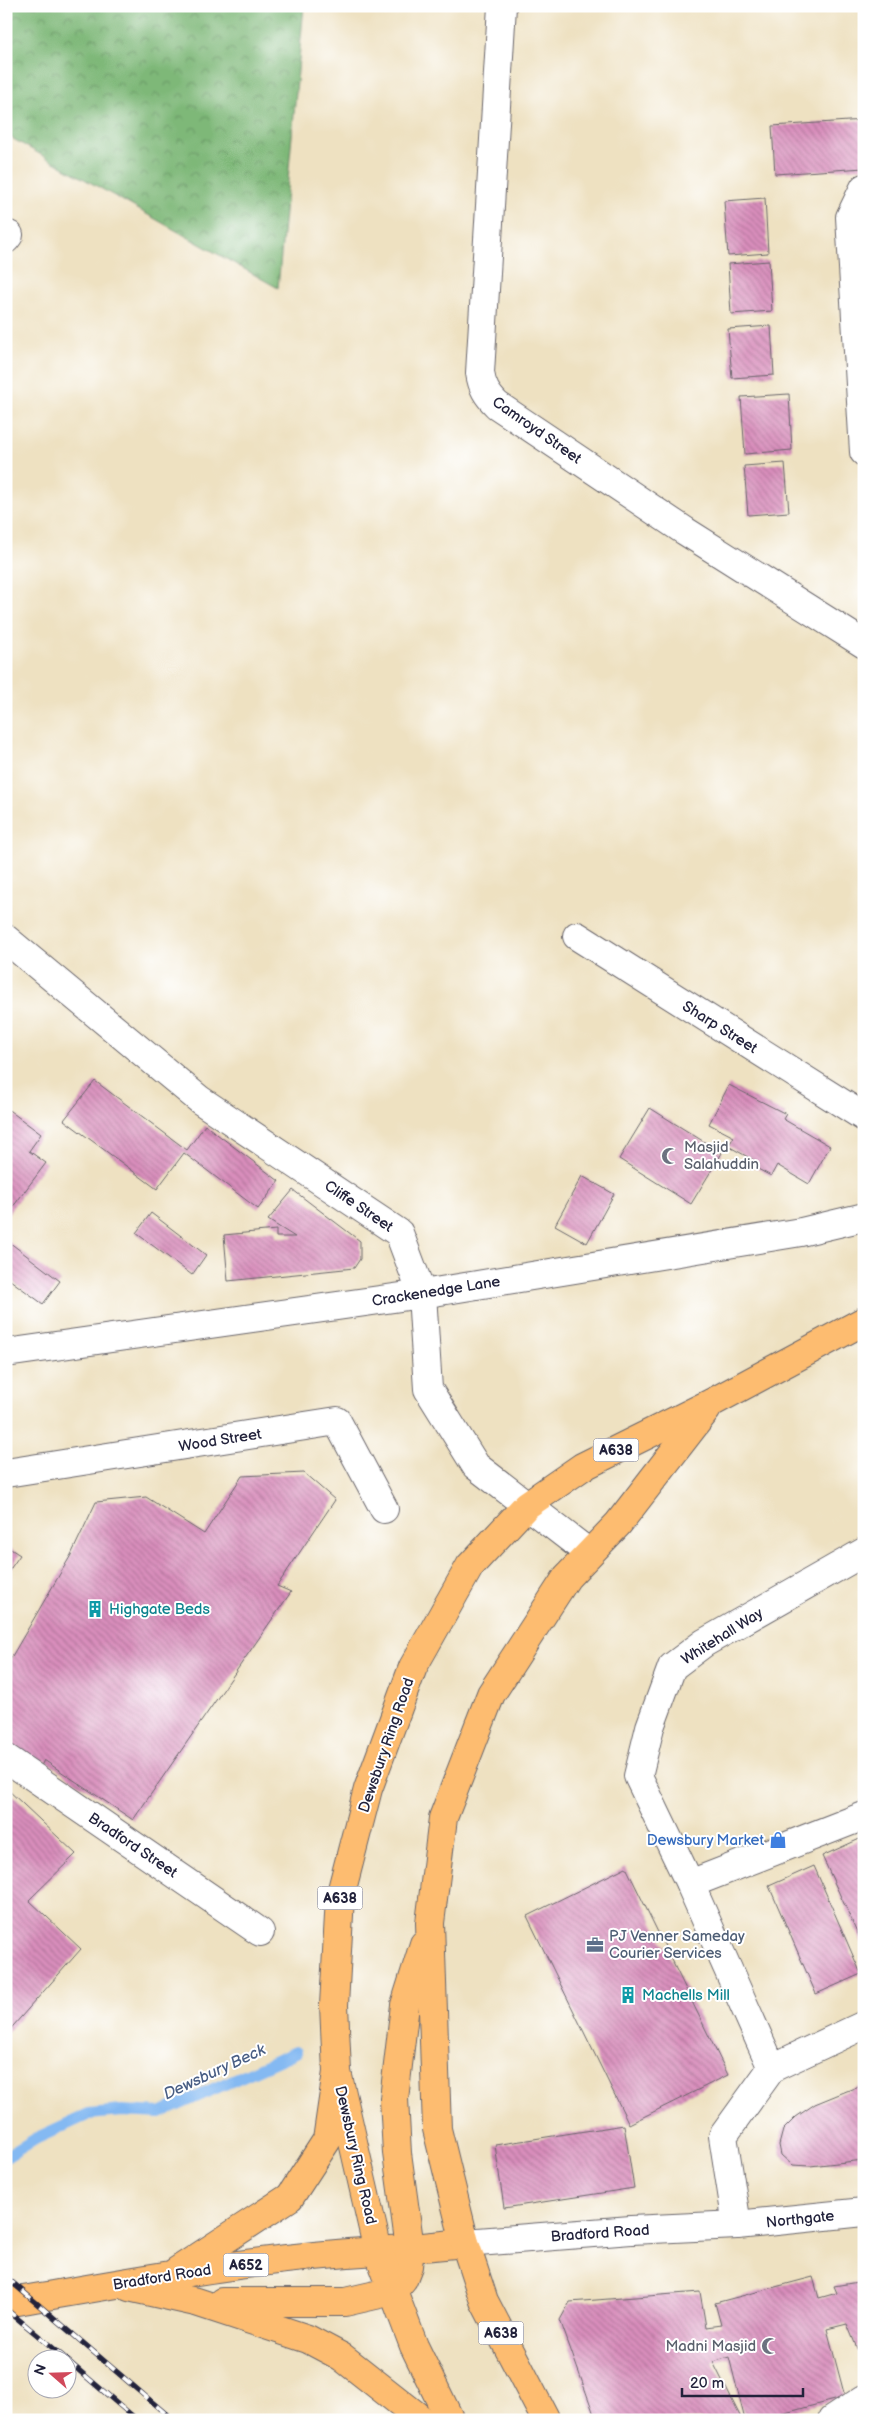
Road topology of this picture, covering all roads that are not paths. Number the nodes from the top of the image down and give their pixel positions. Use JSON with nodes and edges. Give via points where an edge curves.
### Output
{"nodes":[{"id":1,"x":502,"y":6,"type":"edge"},
{"id":2,"x":864,"y":188,"type":"edge"},
{"id":3,"x":864,"y":452,"type":"edge"},
{"id":4,"x":864,"y":644,"type":"edge"},
{"id":5,"x":577,"y":936,"type":"dead end"},
{"id":6,"x":6,"y":939,"type":"edge"},
{"id":7,"x":864,"y":1117,"type":"edge"},
{"id":8,"x":864,"y":1217,"type":"edge"},
{"id":9,"x":422,"y":1294,"type":"junction"},
{"id":10,"x":864,"y":1321,"type":"edge"},
{"id":11,"x":6,"y":1353,"type":"edge"},
{"id":12,"x":711,"y":1403,"type":"junction"},
{"id":13,"x":6,"y":1473,"type":"edge"},
{"id":14,"x":527,"y":1506,"type":"junction"},
{"id":15,"x":384,"y":1508,"type":"dead end"},
{"id":16,"x":864,"y":1552,"type":"edge"},
{"id":17,"x":589,"y":1553,"type":"junction"},
{"id":18,"x":6,"y":1758,"type":"edge"},
{"id":19,"x":864,"y":1816,"type":"edge"},
{"id":20,"x":690,"y":1884,"type":"junction"},
{"id":21,"x":430,"y":1923,"type":"junction"},
{"id":22,"x":260,"y":1932,"type":"dead end"},
{"id":23,"x":864,"y":2025,"type":"edge"},
{"id":24,"x":772,"y":2068,"type":"junction"},
{"id":25,"x":337,"y":2072,"type":"junction"},
{"id":26,"x":864,"y":2212,"type":"edge"},
{"id":27,"x":736,"y":2226,"type":"junction"},
{"id":28,"x":465,"y":2243,"type":"junction"},
{"id":29,"x":410,"y":2248,"type":"junction"},
{"id":30,"x":378,"y":2251,"type":"junction"},
{"id":31,"x":171,"y":2275,"type":"junction"},
{"id":32,"x":115,"y":2284,"type":"junction"},
{"id":33,"x":393,"y":2291,"type":"junction"},
{"id":34,"x":196,"y":2302,"type":"junction"},
{"id":35,"x":6,"y":2303,"type":"edge"},
{"id":36,"x":864,"y":2399,"type":"edge"},
{"id":37,"x":422,"y":2420,"type":"edge"},
{"id":38,"x":450,"y":2420,"type":"edge"},
{"id":39,"x":546,"y":2420,"type":"edge"},
{"id":40,"x":832,"y":2420,"type":"edge"}],
"edges":[{"from":1,"to":4,"type":"street","name":"Camroyd Street","via":[[480,373],[488,396],[496,405],[685,531]]},
{"from":2,"to":3,"type":"street","via":[[850,217]]},
{"from":5,"to":7,"type":"street","name":"Sharp Street"},
{"from":6,"to":9,"type":"street","name":"Cliffe Street","via":[[200,1100],[399,1233]]},
{"from":8,"to":9,"type":"street","name":"Crackenedge Lane","via":[[800,1232]]},
{"from":9,"to":11,"type":"street","name":"Crackenedge Lane"},
{"from":9,"to":14,"type":"street","name":"Cliffe Street","via":[[428,1389],[476,1466]]},
{"from":10,"to":12,"type":"main road","name":"Dewsbury Ring Road","number":"A638"},
{"from":12,"to":14,"type":"main road","name":"Dewsbury Ring Road","number":"A638","via":[[582,1467]]},
{"from":12,"to":17,"type":"main road","name":"Dewsbury Ring Road","number":"A638","via":[[618,1524]]},
{"from":13,"to":15,"type":"street","name":"Wood Street","via":[[337,1421]]},
{"from":14,"to":17,"type":"street","name":"Cliffe Street"},
{"from":14,"to":25,"type":"main road","name":"Dewsbury Ring Road","number":"A638","via":[[470,1566],[413,1667],[368,1789],[340,1897],[334,2005]]},
{"from":16,"to":20,"type":"street","name":"Whitehall Way","via":[[704,1643],[672,1667],[650,1727],[638,1776]]},
{"from":17,"to":21,"type":"main road","name":"Dewsbury Ring Road","number":"A638","via":[[567,1577],[491,1694],[443,1818]]},
{"from":18,"to":22,"type":"street","name":"Bradford Street"},
{"from":19,"to":20,"type":"street"},
{"from":20,"to":24,"type":"street","name":"Whitehall Way"},
{"from":21,"to":28,"type":"main road","name":"Dewsbury Ring Road","number":"A638","via":[[437,2129]]},
{"from":21,"to":29,"type":"main road","via":[[405,2005],[394,2099],[397,2153]]},
{"from":23,"to":24,"type":"street"},
{"from":24,"to":27,"type":"street","via":[[723,2136]]},
{"from":25,"to":30,"type":"main road","name":"Dewsbury Ring Road","number":"A638"},
{"from":25,"to":31,"type":"main road","number":"A638","via":[[327,2140],[290,2197]]},
{"from":26,"to":27,"type":"street","name":"Northgate"},
{"from":27,"to":28,"type":"street","name":"Bradford Road","via":[[631,2230]]},
{"from":28,"to":29,"type":"main road","name":"Bradford Road"},
{"from":28,"to":39,"type":"main road","name":"Dewsbury Ring Road","number":"A638","via":[[484,2301]]},
{"from":29,"to":30,"type":"main road","name":"Bradford Road"},
{"from":29,"to":33,"type":"main road","via":[[403,2279]]},
{"from":30,"to":31,"type":"main road","name":"Bradford Road","number":"A652"},
{"from":30,"to":33,"type":"main road","name":"Dewsbury Ring Road","number":"A638"},
{"from":31,"to":32,"type":"main road","name":"Bradford Road","number":"A652"},
{"from":32,"to":34,"type":"main road"},
{"from":32,"to":35,"type":"main road","name":"Bradford Road","number":"A652"},
{"from":33,"to":34,"type":"main road","via":[[345,2302]]},
{"from":33,"to":38,"type":"main road","name":"Dewsbury Ring Road","number":"A638","via":[[414,2346]]},
{"from":34,"to":37,"type":"main road","via":[[308,2338],[342,2357]]},
{"from":36,"to":40,"type":"street"}]}
